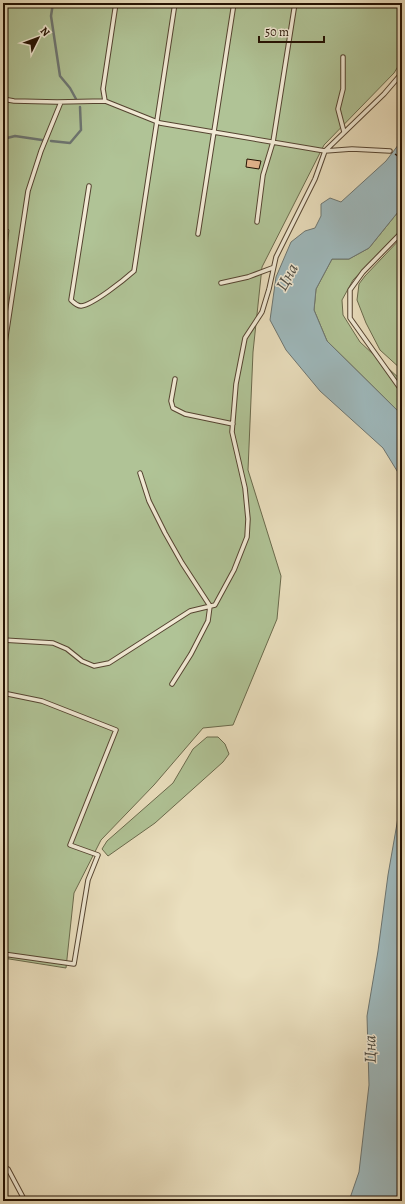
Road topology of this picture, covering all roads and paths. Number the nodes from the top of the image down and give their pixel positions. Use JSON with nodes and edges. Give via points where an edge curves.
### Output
{"nodes":[{"id":1,"x":116,"y":3,"type":"edge"},
{"id":2,"x":176,"y":3,"type":"edge"},
{"id":3,"x":234,"y":3,"type":"edge"},
{"id":4,"x":295,"y":3,"type":"edge"},
{"id":5,"x":343,"y":56,"type":"dead end"},
{"id":6,"x":402,"y":73,"type":"edge"},
{"id":7,"x":3,"y":99,"type":"edge"},
{"id":8,"x":105,"y":101,"type":"junction"},
{"id":9,"x":61,"y":102,"type":"junction"},
{"id":10,"x":156,"y":122,"type":"junction"},
{"id":11,"x":214,"y":132,"type":"junction"},
{"id":12,"x":344,"y":132,"type":"junction"},
{"id":13,"x":273,"y":142,"type":"junction"},
{"id":14,"x":325,"y":151,"type":"junction"},
{"id":15,"x":390,"y":151,"type":"joint"},
{"id":16,"x":402,"y":159,"type":"edge"},
{"id":17,"x":89,"y":186,"type":"dead end"},
{"id":18,"x":257,"y":222,"type":"dead end"},
{"id":19,"x":402,"y":232,"type":"edge"},
{"id":20,"x":198,"y":234,"type":"dead end"},
{"id":21,"x":272,"y":268,"type":"junction"},
{"id":22,"x":221,"y":283,"type":"dead end"},
{"id":23,"x":3,"y":356,"type":"edge"},
{"id":24,"x":175,"y":379,"type":"dead end"},
{"id":25,"x":402,"y":391,"type":"edge"},
{"id":26,"x":233,"y":424,"type":"junction"},
{"id":27,"x":140,"y":473,"type":"dead end"},
{"id":28,"x":210,"y":606,"type":"junction"},
{"id":29,"x":3,"y":640,"type":"edge"},
{"id":30,"x":172,"y":684,"type":"dead end"},
{"id":31,"x":3,"y":694,"type":"edge"},
{"id":32,"x":3,"y":954,"type":"edge"},
{"id":33,"x":3,"y":1167,"type":"edge"},
{"id":34,"x":25,"y":1201,"type":"edge"}],
"edges":[{"from":1,"to":8,"type":"lane","via":[[103,89]]},
{"from":2,"to":10,"type":"lane"},
{"from":3,"to":11,"type":"lane"},
{"from":4,"to":13,"type":"lane"},
{"from":5,"to":12,"type":"lane","via":[[343,88],[338,109]]},
{"from":6,"to":12,"type":"lane"},
{"from":7,"to":9,"type":"lane"},
{"from":8,"to":9,"type":"lane"},
{"from":8,"to":10,"type":"lane"},
{"from":9,"to":23,"type":"lane","via":[[28,191]]},
{"from":10,"to":11,"type":"lane"},
{"from":10,"to":17,"type":"lane","via":[[134,270],[101,297],[82,306],[71,300]]},
{"from":11,"to":13,"type":"lane"},
{"from":11,"to":20,"type":"lane"},
{"from":12,"to":14,"type":"lane"},
{"from":13,"to":14,"type":"lane"},
{"from":13,"to":18,"type":"lane","via":[[263,175]]},
{"from":14,"to":15,"type":"lane"},
{"from":14,"to":21,"type":"lane"},
{"from":15,"to":16,"type":"path"},
{"from":19,"to":25,"type":"lane","via":[[363,272],[350,290],[350,318]]},
{"from":21,"to":22,"type":"lane"},
{"from":21,"to":26,"type":"lane","via":[[262,312],[245,338],[236,384]]},
{"from":24,"to":26,"type":"lane","via":[[172,408],[185,414]]},
{"from":26,"to":28,"type":"lane","via":[[232,432],[248,519],[247,536],[234,570],[215,605]]},
{"from":27,"to":28,"type":"lane","via":[[149,501],[165,532]]},
{"from":28,"to":29,"type":"lane","via":[[190,611],[109,663],[94,666],[53,643]]},
{"from":28,"to":30,"type":"lane","via":[[208,621]]},
{"from":31,"to":32,"type":"lane","via":[[42,701],[116,730],[70,845],[98,855],[88,880],[74,964]]},
{"from":33,"to":34,"type":"lane","via":[[8,1169]]}]}
